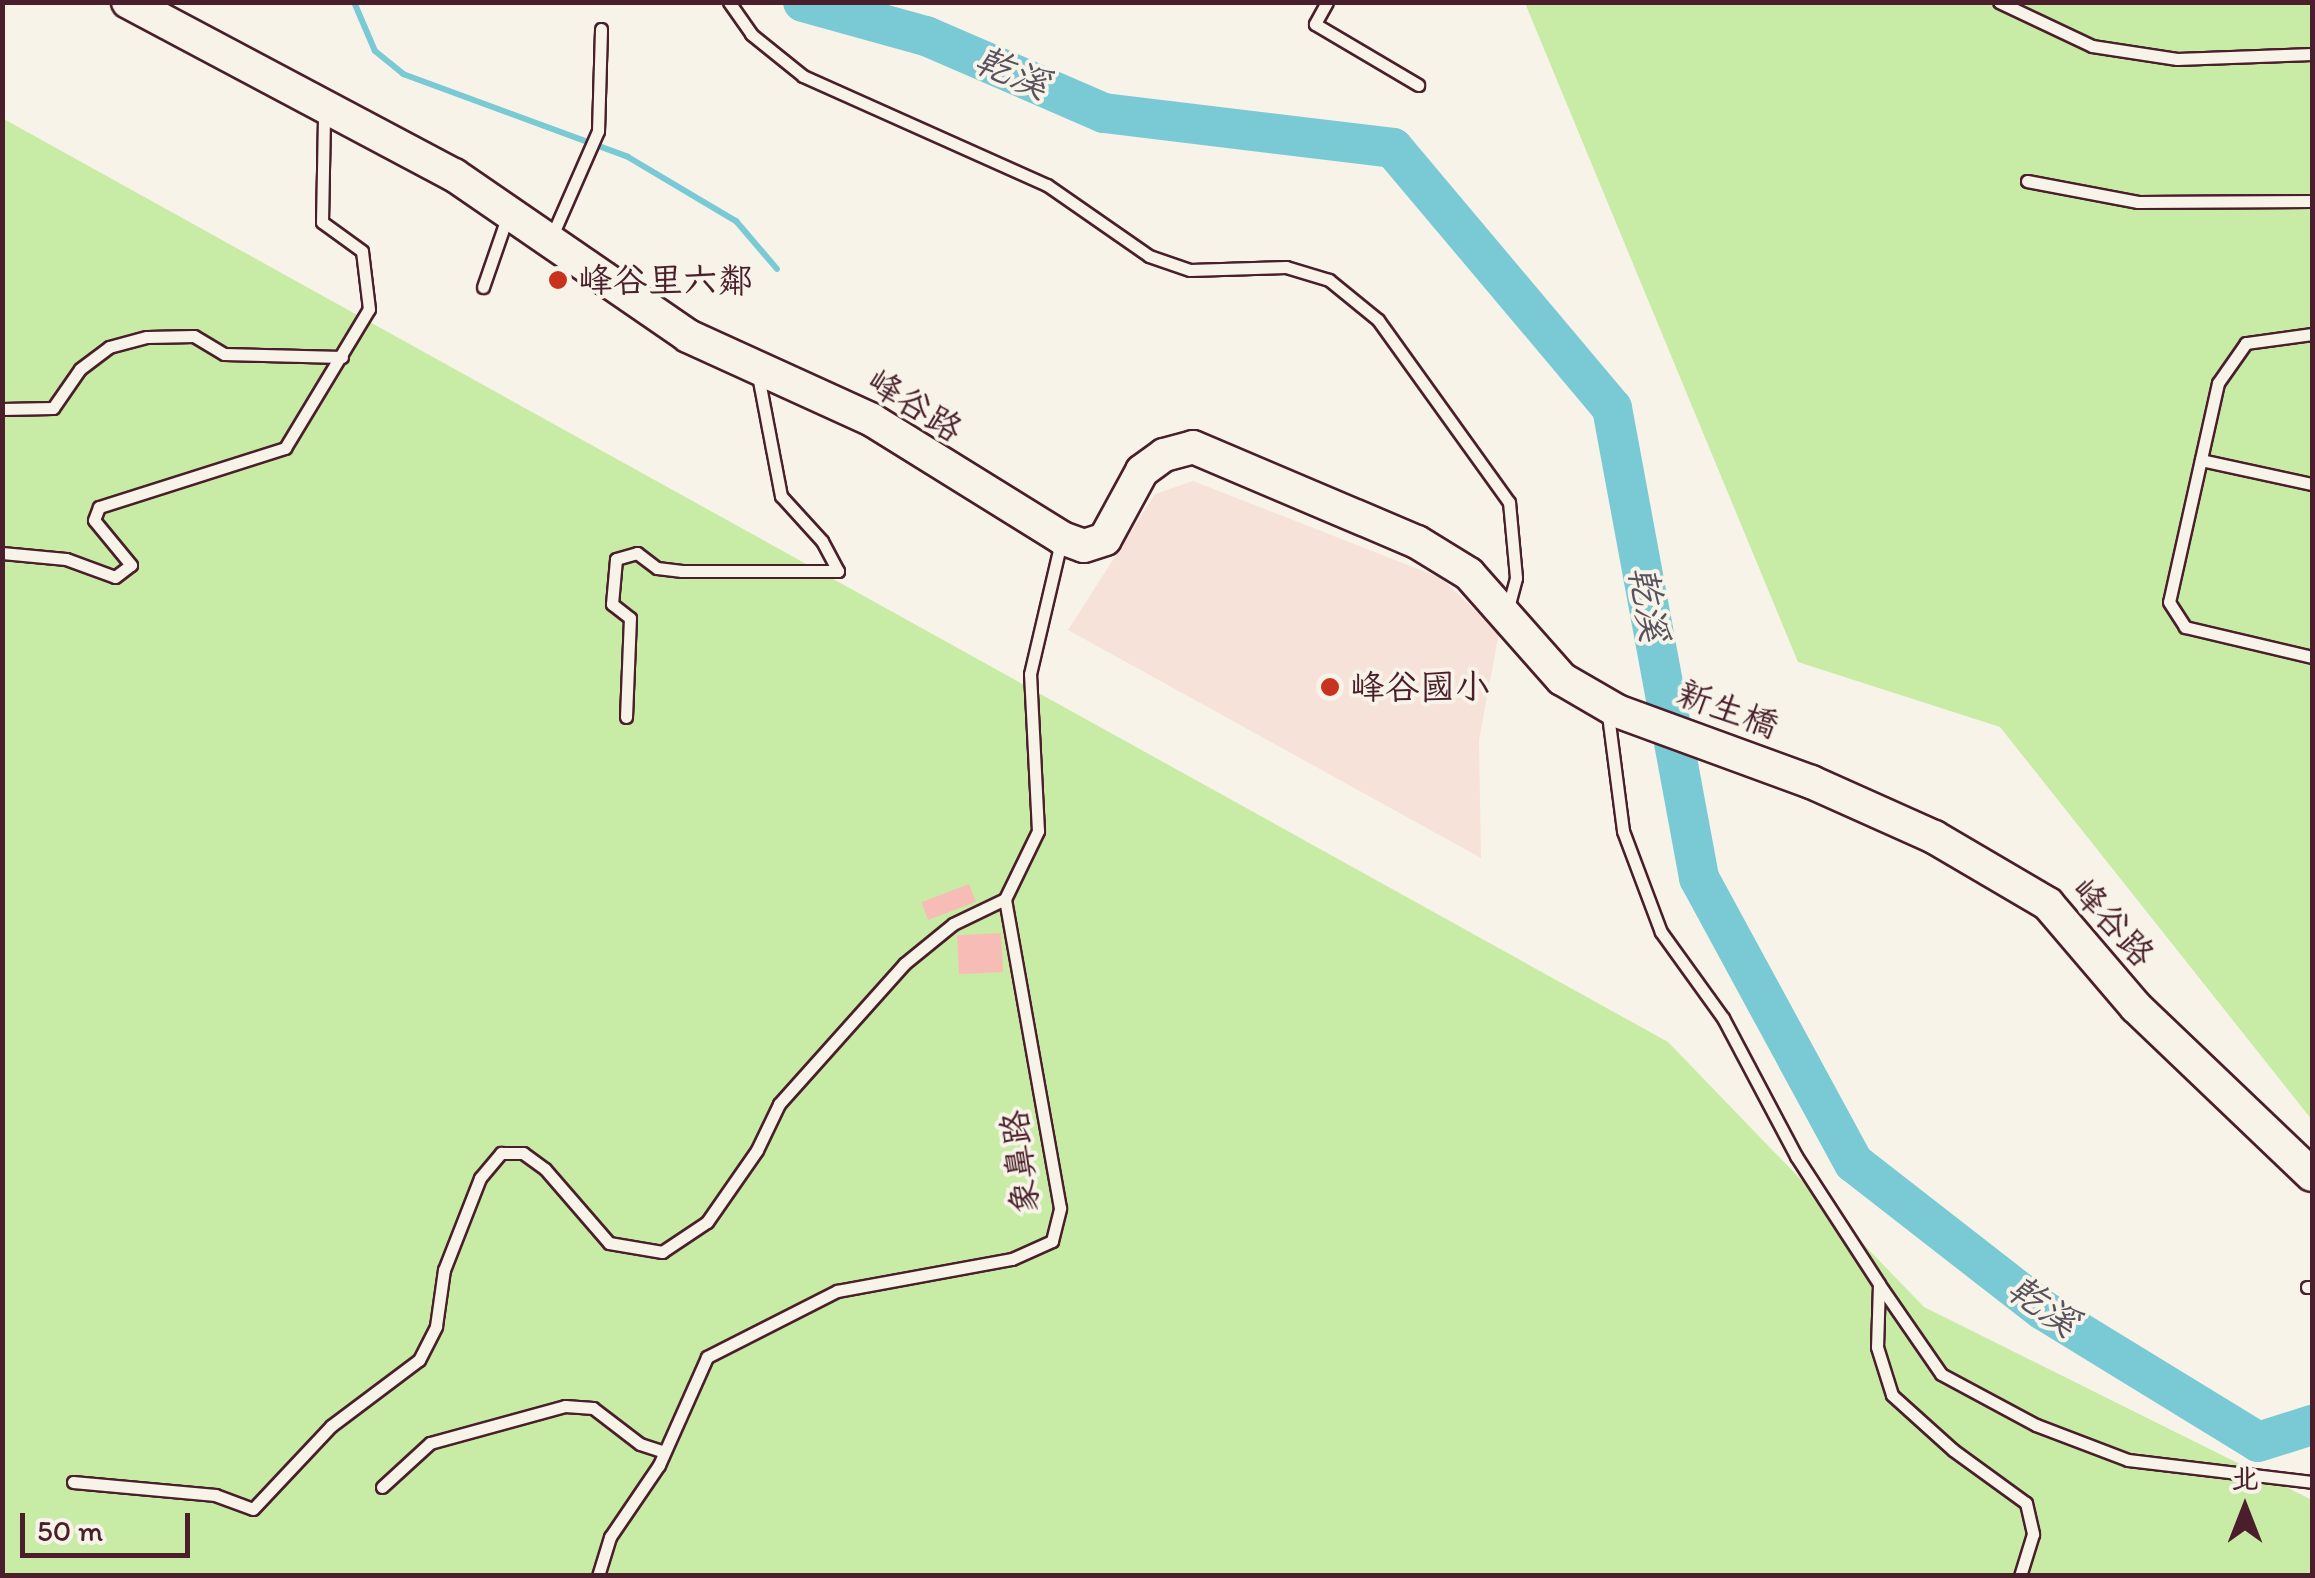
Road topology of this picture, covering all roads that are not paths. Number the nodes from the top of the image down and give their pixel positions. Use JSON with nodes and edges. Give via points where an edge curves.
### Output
{"nodes":[{"id":1,"x":128,"y":2,"type":"edge"},
{"id":2,"x":729,"y":2,"type":"edge"},
{"id":3,"x":1327,"y":2,"type":"edge"},
{"id":4,"x":1998,"y":2,"type":"edge"},
{"id":5,"x":602,"y":28,"type":"dead end"},
{"id":6,"x":2312,"y":54,"type":"edge"},
{"id":7,"x":1418,"y":85,"type":"dead end"},
{"id":8,"x":324,"y":108,"type":"junction"},
{"id":9,"x":2026,"y":180,"type":"dead end"},
{"id":10,"x":2312,"y":202,"type":"edge"},
{"id":11,"x":510,"y":211,"type":"junction"},
{"id":12,"x":551,"y":238,"type":"junction"},
{"id":13,"x":482,"y":287,"type":"dead end"},
{"id":14,"x":2312,"y":334,"type":"edge"},
{"id":15,"x":342,"y":357,"type":"junction"},
{"id":16,"x":756,"y":366,"type":"junction"},
{"id":17,"x":2,"y":410,"type":"edge"},
{"id":18,"x":2201,"y":460,"type":"junction"},
{"id":19,"x":2312,"y":484,"type":"edge"},
{"id":20,"x":1062,"y":538,"type":"junction"},
{"id":21,"x":2,"y":553,"type":"edge"},
{"id":22,"x":1506,"y":615,"type":"junction"},
{"id":23,"x":2312,"y":657,"type":"edge"},
{"id":24,"x":1612,"y":708,"type":"junction"},
{"id":25,"x":626,"y":717,"type":"dead end"},
{"id":26,"x":1811,"y":782,"type":"joint"},
{"id":27,"x":1005,"y":899,"type":"junction"},
{"id":28,"x":2312,"y":1175,"type":"edge"},
{"id":29,"x":1880,"y":1284,"type":"junction"},
{"id":30,"x":664,"y":1452,"type":"junction"},
{"id":31,"x":72,"y":1482,"type":"dead end"},
{"id":32,"x":2312,"y":1482,"type":"edge"},
{"id":33,"x":382,"y":1487,"type":"dead end"},
{"id":34,"x":598,"y":1576,"type":"edge"},
{"id":35,"x":2020,"y":1576,"type":"edge"}],
"edges":[{"from":1,"to":8,"type":"street","name":"峰谷路"},
{"from":2,"to":22,"type":"lane","via":[[751,34],[803,76],[1047,185],[1149,256],[1190,270],[1286,267],[1328,280],[1378,320],[1509,502],[1516,578]]},
{"from":3,"to":7,"type":"lane","via":[[1316,24]]},
{"from":4,"to":6,"type":"lane","via":[[2092,46],[2177,59]]},
{"from":5,"to":12,"type":"lane","via":[[598,131]]},
{"from":8,"to":11,"type":"street","name":"峰谷路"},
{"from":8,"to":15,"type":"lane","via":[[322,222],[362,252],[369,309]]},
{"from":9,"to":10,"type":"lane","via":[[2138,202]]},
{"from":11,"to":12,"type":"street","name":"峰谷路"},
{"from":11,"to":13,"type":"lane"},
{"from":12,"to":16,"type":"street","name":"峰谷路","via":[[688,336]]},
{"from":14,"to":18,"type":"lane","via":[[2246,343],[2218,383]]},
{"from":15,"to":17,"type":"lane","via":[[224,354],[194,336],[147,337],[109,348],[80,368],[52,408]]},
{"from":15,"to":21,"type":"lane","via":[[285,448],[99,507],[94,520],[131,565],[115,578],[66,560]]},
{"from":16,"to":20,"type":"street","name":"峰谷路","via":[[872,420]]},
{"from":16,"to":25,"type":"lane","via":[[781,496],[838,571],[682,571],[656,568],[637,553],[616,559],[612,604],[630,618]]},
{"from":18,"to":19,"type":"lane"},
{"from":18,"to":23,"type":"lane","via":[[2169,602],[2186,626]]},
{"from":20,"to":22,"type":"street","via":[[1084,546],[1104,539],[1142,471],[1194,447],[1418,542],[1469,574]]},
{"from":20,"to":27,"type":"lane","via":[[1030,674],[1038,831]]},
{"from":22,"to":24,"type":"street","via":[[1562,679]]},
{"from":24,"to":26,"type":"street","name":"新生橋"},
{"from":24,"to":29,"type":"lane","via":[[1623,831],[1661,932],[1723,1018],[1762,1098]]},
{"from":26,"to":28,"type":"street","name":"峰谷路","via":[[1934,837],[2048,904],[2136,1008]]},
{"from":27,"to":30,"type":"lane","name":"象鼻路","via":[[1060,1208],[1052,1242],[1012,1260],[837,1291],[707,1358]]},
{"from":27,"to":31,"type":"lane","via":[[952,924],[904,964],[778,1104],[757,1150],[707,1222],[662,1252],[610,1243],[545,1169],[523,1153],[501,1152],[480,1178],[444,1270],[436,1326],[418,1360],[331,1426],[253,1509],[215,1495]]},
{"from":29,"to":32,"type":"lane","via":[[1941,1374],[2036,1425],[2128,1460]]},
{"from":29,"to":35,"type":"lane","via":[[1878,1347],[1892,1394],[2026,1503],[2034,1534]]},
{"from":30,"to":33,"type":"lane","via":[[640,1444],[593,1408],[565,1406],[430,1442]]},
{"from":30,"to":34,"type":"lane","name":"象鼻路","via":[[610,1537]]}]}
